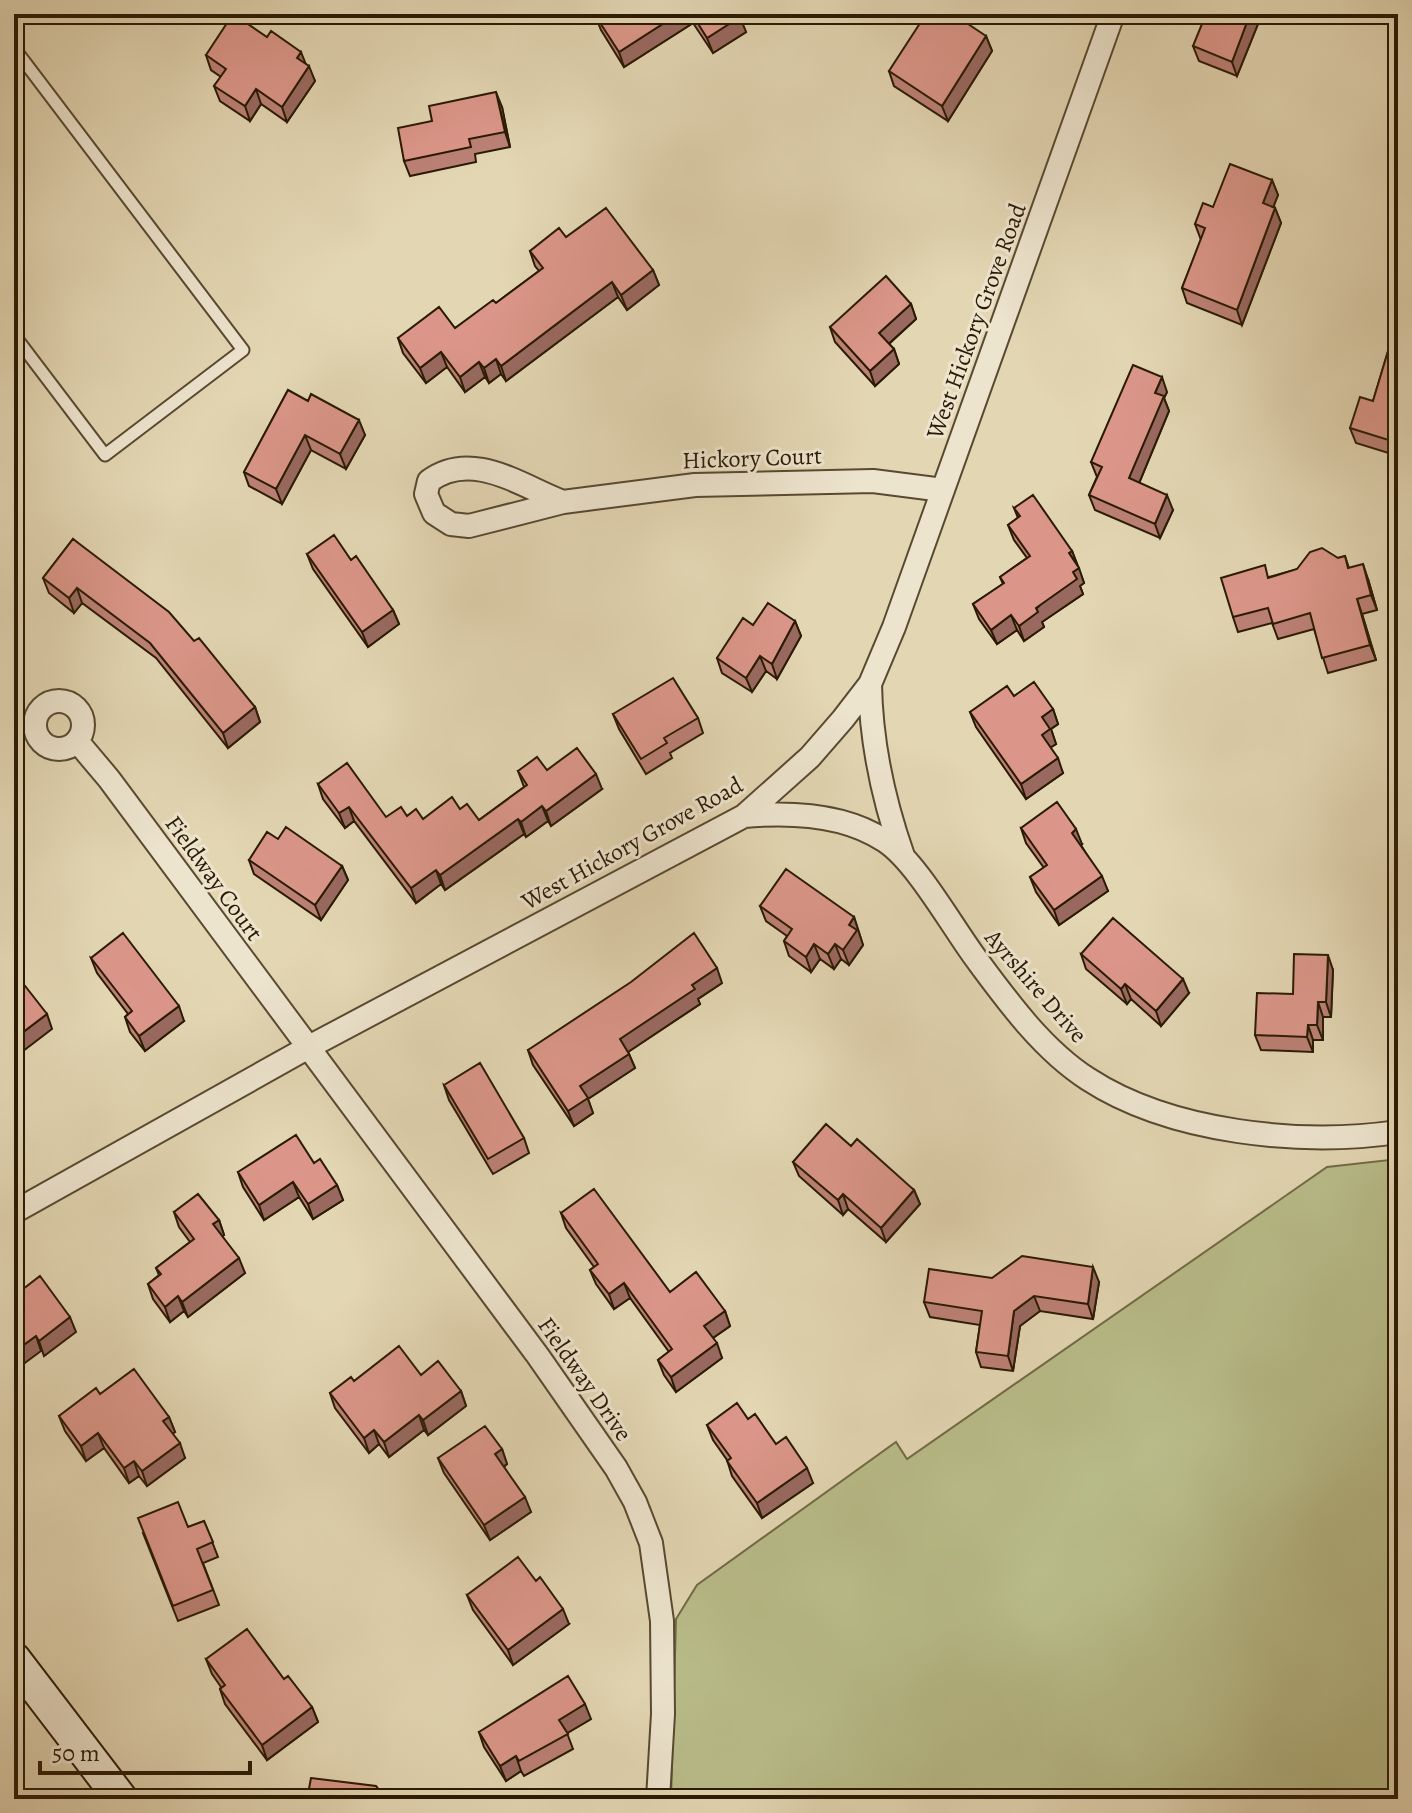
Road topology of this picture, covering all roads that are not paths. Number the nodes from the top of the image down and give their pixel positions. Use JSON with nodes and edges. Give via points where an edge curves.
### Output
{"nodes":[{"id":1,"x":1113,"y":14,"type":"edge"},
{"id":2,"x":14,"y":48,"type":"edge"},
{"id":3,"x":14,"y":335,"type":"edge"},
{"id":4,"x":943,"y":490,"type":"junction"},
{"id":5,"x":563,"y":502,"type":"junction"},
{"id":6,"x":870,"y":684,"type":"junction"},
{"id":7,"x":77,"y":741,"type":"dead end"},
{"id":8,"x":744,"y":816,"type":"junction"},
{"id":9,"x":903,"y":857,"type":"junction"},
{"id":10,"x":307,"y":1048,"type":"junction"},
{"id":11,"x":1398,"y":1132,"type":"edge"},
{"id":12,"x":14,"y":1212,"type":"edge"},
{"id":13,"x":14,"y":1659,"type":"edge"},
{"id":14,"x":121,"y":1799,"type":"edge"},
{"id":15,"x":658,"y":1799,"type":"edge"}],
"edges":[{"from":1,"to":4,"type":"street","name":"West Hickory Grove Road"},
{"from":2,"to":3,"type":"lane","via":[[243,350],[105,455]]},
{"from":4,"to":5,"type":"street","name":"Hickory Court","via":[[873,481],[793,481],[695,485]]},
{"from":4,"to":6,"type":"street","name":"West Hickory Grove Road"},
{"from":5,"to":5,"type":"street","name":"Hickory Court","via":[[469,467],[440,473],[429,481],[426,494],[442,520],[469,526]]},
{"from":6,"to":8,"type":"street","name":"West Hickory Grove Road","via":[[810,757]]},
{"from":6,"to":9,"type":"street","name":"Ayrshire Drive","via":[[878,775]]},
{"from":7,"to":10,"type":"street","name":"Fieldway Court"},
{"from":8,"to":9,"type":"street","name":"Ayrshire Drive","via":[[775,813],[828,820],[864,830]]},
{"from":8,"to":10,"type":"street","name":"West Hickory Grove Road"},
{"from":9,"to":11,"type":"street","name":"Ayrshire Drive","via":[[1020,1015],[1065,1062],[1107,1090],[1168,1115],[1216,1126],[1304,1135]]},
{"from":10,"to":12,"type":"street","name":"West Hickory Grove Road"},
{"from":10,"to":15,"type":"street","name":"Fieldway Drive","via":[[538,1356],[635,1502],[651,1543],[662,1621]]},
{"from":13,"to":14,"type":"street"}]}
